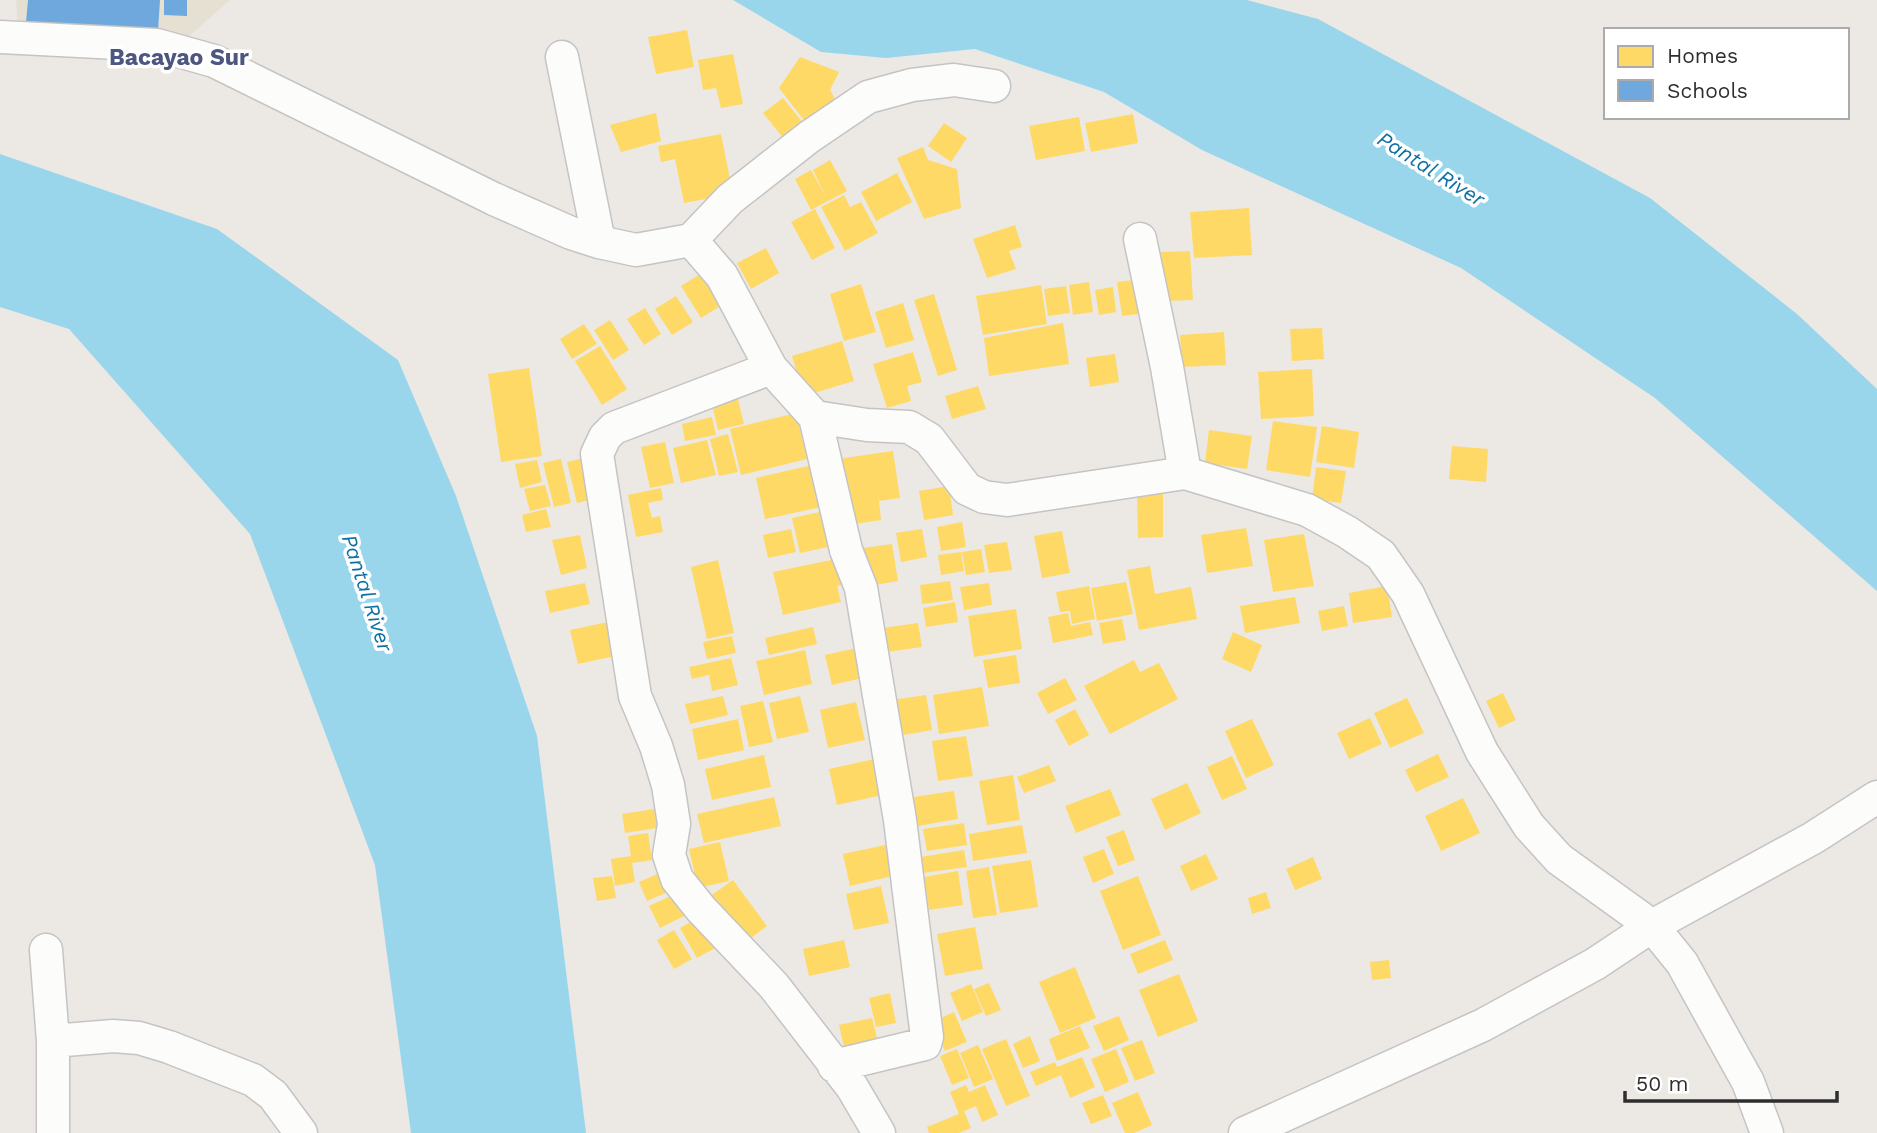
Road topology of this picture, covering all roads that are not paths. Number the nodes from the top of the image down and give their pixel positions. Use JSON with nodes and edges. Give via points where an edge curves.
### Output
{"nodes":[{"id":1,"x":0,"y":37,"type":"edge"},
{"id":2,"x":562,"y":57,"type":"dead end"},
{"id":3,"x":995,"y":86,"type":"dead end"},
{"id":4,"x":1140,"y":239,"type":"dead end"},
{"id":5,"x":691,"y":240,"type":"junction"},
{"id":6,"x":598,"y":242,"type":"junction"},
{"id":7,"x":771,"y":368,"type":"junction"},
{"id":8,"x":814,"y":417,"type":"junction"},
{"id":9,"x":1185,"y":473,"type":"junction"},
{"id":10,"x":1877,"y":797,"type":"edge"},
{"id":11,"x":1652,"y":926,"type":"junction"},
{"id":12,"x":46,"y":950,"type":"dead end"},
{"id":13,"x":53,"y":1041,"type":"junction"},
{"id":14,"x":834,"y":1066,"type":"junction"},
{"id":15,"x":53,"y":1133,"type":"edge"},
{"id":16,"x":301,"y":1133,"type":"edge"},
{"id":17,"x":880,"y":1133,"type":"edge"},
{"id":18,"x":1245,"y":1133,"type":"edge"},
{"id":19,"x":1767,"y":1133,"type":"edge"}],
"edges":[{"from":1,"to":6,"type":"street","via":[[157,45],[214,61],[494,199]]},
{"from":2,"to":6,"type":"street"},
{"from":3,"to":5,"type":"street","via":[[954,80],[868,97],[730,199]]},
{"from":4,"to":9,"type":"street"},
{"from":5,"to":6,"type":"street","via":[[636,250]]},
{"from":5,"to":7,"type":"street","via":[[722,276]]},
{"from":7,"to":8,"type":"street"},
{"from":7,"to":14,"type":"street","via":[[614,428],[597,454],[635,696],[668,785],[674,824],[668,855],[677,879],[774,986]]},
{"from":8,"to":9,"type":"street","via":[[909,427],[929,439],[967,489],[984,497],[1007,500]]},
{"from":8,"to":14,"type":"street","via":[[846,550],[861,588],[900,820],[927,1037],[925,1044]]},
{"from":9,"to":11,"type":"street","via":[[1307,510],[1381,555],[1408,594],[1482,752],[1529,826],[1559,859]]},
{"from":10,"to":11,"type":"street","via":[[1813,838]]},
{"from":11,"to":18,"type":"street","via":[[1595,964],[1483,1025]]},
{"from":11,"to":19,"type":"street","via":[[1682,963],[1748,1082]]},
{"from":12,"to":13,"type":"street"},
{"from":13,"to":15,"type":"street"},
{"from":13,"to":16,"type":"street","via":[[113,1036],[169,1046],[253,1080],[273,1095]]},
{"from":14,"to":17,"type":"street"}]}
